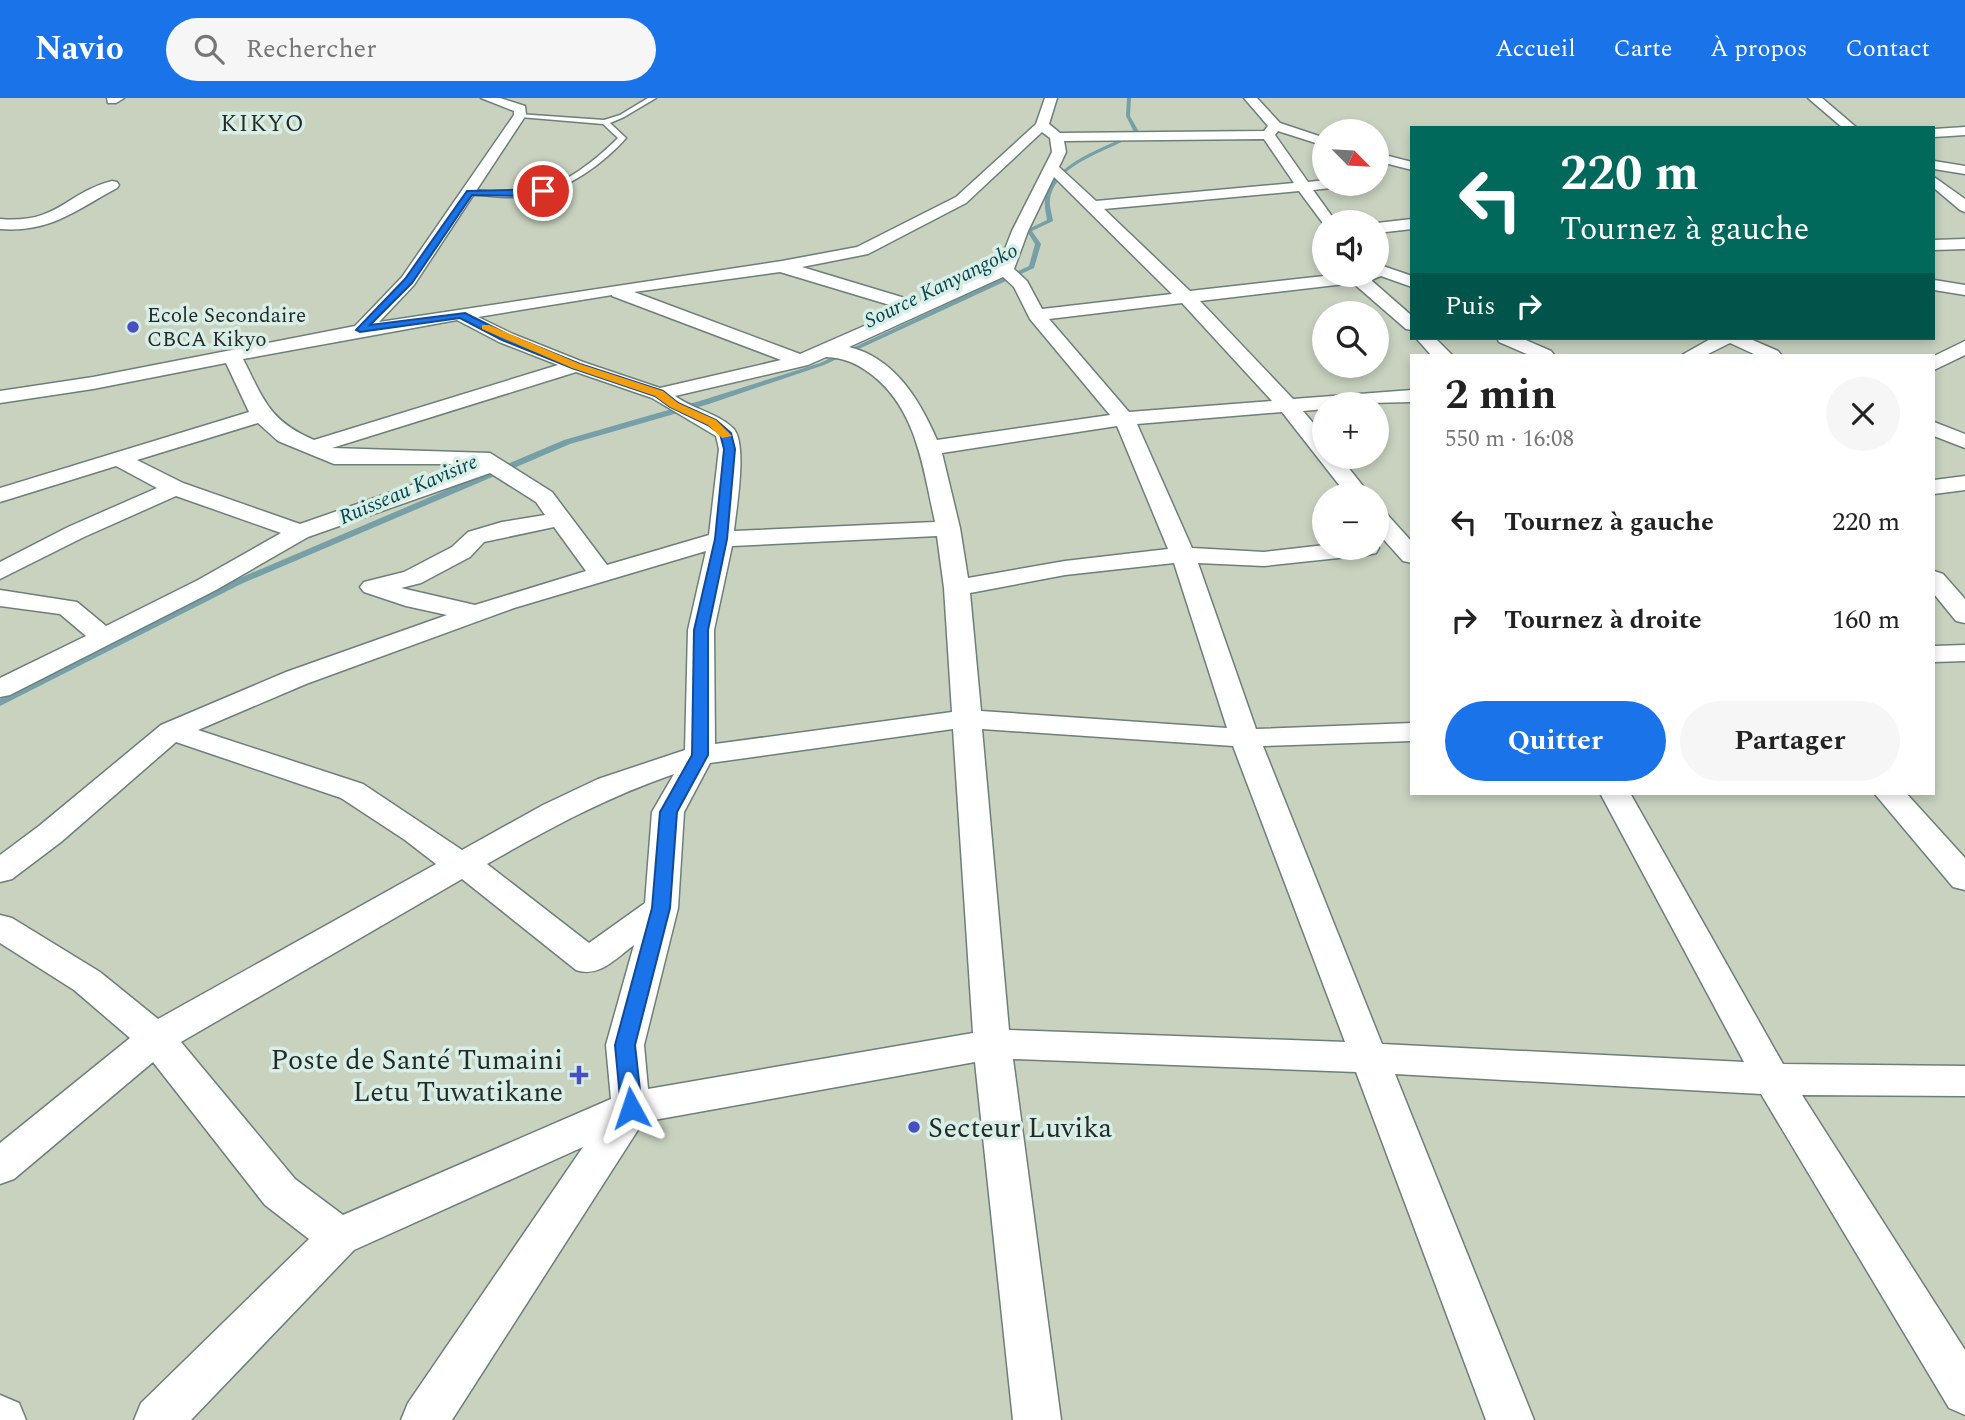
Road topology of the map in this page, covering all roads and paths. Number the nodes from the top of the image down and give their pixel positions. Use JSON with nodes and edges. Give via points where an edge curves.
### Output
{"nodes":[{"id":1,"x":487,"y":98,"type":"edge"},
{"id":2,"x":653,"y":98,"type":"edge"},
{"id":3,"x":1051,"y":98,"type":"edge"},
{"id":4,"x":1250,"y":98,"type":"edge"},
{"id":5,"x":1814,"y":98,"type":"edge"},
{"id":6,"x":523,"y":107,"type":"edge"},
{"id":7,"x":605,"y":122,"type":"junction"},
{"id":8,"x":1042,"y":125,"type":"junction"},
{"id":9,"x":1849,"y":126,"type":"edge"},
{"id":10,"x":1271,"y":130,"type":"junction"},
{"id":11,"x":1965,"y":131,"type":"edge"},
{"id":12,"x":1935,"y":132,"type":"edge"},
{"id":13,"x":1056,"y":137,"type":"junction"},
{"id":14,"x":1312,"y":139,"type":"edge"},
{"id":15,"x":1390,"y":160,"type":"edge"},
{"id":16,"x":1410,"y":165,"type":"edge"},
{"id":17,"x":1935,"y":165,"type":"edge"},
{"id":18,"x":1052,"y":168,"type":"junction"},
{"id":19,"x":1965,"y":170,"type":"edge"},
{"id":20,"x":1935,"y":182,"type":"edge"},
{"id":21,"x":112,"y":185,"type":"dead end"},
{"id":22,"x":1312,"y":185,"type":"edge"},
{"id":23,"x":1305,"y":186,"type":"junction"},
{"id":24,"x":469,"y":192,"type":"junction"},
{"id":25,"x":1092,"y":206,"type":"junction"},
{"id":26,"x":1965,"y":207,"type":"edge"},
{"id":27,"x":1320,"y":210,"type":"edge"},
{"id":28,"x":0,"y":223,"type":"edge"},
{"id":29,"x":1410,"y":224,"type":"edge"},
{"id":30,"x":1389,"y":227,"type":"edge"},
{"id":31,"x":1965,"y":244,"type":"edge"},
{"id":32,"x":1935,"y":245,"type":"edge"},
{"id":33,"x":782,"y":266,"type":"junction"},
{"id":34,"x":1410,"y":267,"type":"edge"},
{"id":35,"x":1005,"y":270,"type":"junction"},
{"id":36,"x":1389,"y":271,"type":"edge"},
{"id":37,"x":1389,"y":277,"type":"edge"},
{"id":38,"x":1312,"y":281,"type":"edge"},
{"id":39,"x":1410,"y":282,"type":"edge"},
{"id":40,"x":1935,"y":285,"type":"edge"},
{"id":41,"x":1384,"y":287,"type":"edge"},
{"id":42,"x":612,"y":290,"type":"junction"},
{"id":43,"x":1965,"y":290,"type":"edge"},
{"id":44,"x":1184,"y":298,"type":"junction"},
{"id":45,"x":919,"y":308,"type":"junction"},
{"id":46,"x":461,"y":315,"type":"junction"},
{"id":47,"x":1036,"y":315,"type":"junction"},
{"id":48,"x":1410,"y":322,"type":"edge"},
{"id":49,"x":360,"y":330,"type":"junction"},
{"id":50,"x":1427,"y":340,"type":"edge"},
{"id":51,"x":1510,"y":340,"type":"edge"},
{"id":52,"x":1722,"y":340,"type":"edge"},
{"id":53,"x":1737,"y":340,"type":"edge"},
{"id":54,"x":1965,"y":347,"type":"edge"},
{"id":55,"x":231,"y":354,"type":"junction"},
{"id":56,"x":1441,"y":354,"type":"edge"},
{"id":57,"x":1542,"y":354,"type":"edge"},
{"id":58,"x":1694,"y":354,"type":"edge"},
{"id":59,"x":1769,"y":354,"type":"edge"},
{"id":60,"x":813,"y":356,"type":"junction"},
{"id":61,"x":1935,"y":363,"type":"edge"},
{"id":62,"x":576,"y":366,"type":"junction"},
{"id":63,"x":93,"y":383,"type":"junction"},
{"id":64,"x":1410,"y":396,"type":"edge"},
{"id":65,"x":0,"y":397,"type":"edge"},
{"id":66,"x":674,"y":404,"type":"junction"},
{"id":67,"x":1290,"y":407,"type":"junction"},
{"id":68,"x":0,"y":409,"type":"edge"},
{"id":69,"x":261,"y":415,"type":"junction"},
{"id":70,"x":1124,"y":419,"type":"junction"},
{"id":71,"x":1935,"y":428,"type":"edge"},
{"id":72,"x":1312,"y":435,"type":"edge"},
{"id":73,"x":1965,"y":442,"type":"edge"},
{"id":74,"x":314,"y":447,"type":"junction"},
{"id":75,"x":930,"y":448,"type":"junction"},
{"id":76,"x":119,"y":459,"type":"junction"},
{"id":77,"x":1339,"y":469,"type":"edge"},
{"id":78,"x":502,"y":472,"type":"junction"},
{"id":79,"x":1350,"y":483,"type":"edge"},
{"id":80,"x":1965,"y":483,"type":"edge"},
{"id":81,"x":1935,"y":487,"type":"edge"},
{"id":82,"x":175,"y":488,"type":"junction"},
{"id":83,"x":0,"y":495,"type":"edge"},
{"id":84,"x":561,"y":519,"type":"junction"},
{"id":85,"x":948,"y":528,"type":"junction"},
{"id":86,"x":300,"y":532,"type":"junction"},
{"id":87,"x":1389,"y":532,"type":"edge"},
{"id":88,"x":721,"y":539,"type":"junction"},
{"id":89,"x":1400,"y":546,"type":"edge"},
{"id":90,"x":1312,"y":554,"type":"edge"},
{"id":91,"x":1183,"y":555,"type":"junction"},
{"id":92,"x":0,"y":572,"type":"edge"},
{"id":93,"x":601,"y":574,"type":"junction"},
{"id":94,"x":1935,"y":580,"type":"edge"},
{"id":95,"x":957,"y":588,"type":"junction"},
{"id":96,"x":0,"y":598,"type":"edge"},
{"id":97,"x":477,"y":614,"type":"junction"},
{"id":98,"x":1965,"y":615,"type":"edge"},
{"id":99,"x":102,"y":636,"type":"junction"},
{"id":100,"x":1965,"y":653,"type":"edge"},
{"id":101,"x":1935,"y":654,"type":"edge"},
{"id":102,"x":0,"y":689,"type":"edge"},
{"id":103,"x":967,"y":719,"type":"junction"},
{"id":104,"x":171,"y":731,"type":"junction"},
{"id":105,"x":1410,"y":732,"type":"edge"},
{"id":106,"x":1245,"y":738,"type":"junction"},
{"id":107,"x":700,"y":755,"type":"junction"},
{"id":108,"x":1616,"y":795,"type":"edge"},
{"id":109,"x":1891,"y":795,"type":"edge"},
{"id":110,"x":463,"y":862,"type":"junction"},
{"id":111,"x":0,"y":872,"type":"edge"},
{"id":112,"x":1965,"y":879,"type":"edge"},
{"id":113,"x":661,"y":908,"type":"junction"},
{"id":114,"x":0,"y":927,"type":"edge"},
{"id":115,"x":156,"y":1038,"type":"junction"},
{"id":116,"x":992,"y":1044,"type":"junction"},
{"id":117,"x":1371,"y":1058,"type":"junction"},
{"id":118,"x":1772,"y":1079,"type":"junction"},
{"id":119,"x":1965,"y":1082,"type":"edge"},
{"id":120,"x":631,"y":1108,"type":"junction"},
{"id":121,"x":0,"y":1167,"type":"edge"},
{"id":122,"x":339,"y":1237,"type":"junction"},
{"id":123,"x":1965,"y":1392,"type":"edge"},
{"id":124,"x":158,"y":1420,"type":"edge"},
{"id":125,"x":425,"y":1420,"type":"edge"},
{"id":126,"x":1037,"y":1420,"type":"edge"},
{"id":127,"x":1510,"y":1420,"type":"edge"}],
"edges":[{"from":1,"to":6,"type":"street"},
{"from":2,"to":7,"type":"lane"},
{"from":3,"to":8,"type":"street"},
{"from":4,"to":10,"type":"street"},
{"from":5,"to":9,"type":"street"},
{"from":6,"to":7,"type":"lane"},
{"from":6,"to":24,"type":"street"},
{"from":7,"to":24,"type":"lane","via":[[622,138],[614,148],[555,185],[529,194]]},
{"from":8,"to":13,"type":"street"},
{"from":8,"to":33,"type":"street","via":[[961,200],[924,221],[862,251]]},
{"from":10,"to":13,"type":"street"},
{"from":10,"to":14,"type":"street"},
{"from":10,"to":23,"type":"street"},
{"from":11,"to":12,"type":"street"},
{"from":13,"to":18,"type":"street","via":[[1059,152]]},
{"from":15,"to":16,"type":"street"},
{"from":17,"to":19,"type":"street"},
{"from":18,"to":25,"type":"street"},
{"from":18,"to":35,"type":"street"},
{"from":20,"to":26,"type":"street"},
{"from":21,"to":28,"type":"street","via":[[56,218],[32,226]]},
{"from":22,"to":23,"type":"street"},
{"from":23,"to":25,"type":"street"},
{"from":23,"to":27,"type":"street"},
{"from":24,"to":49,"type":"street","via":[[408,281]]},
{"from":25,"to":44,"type":"street"},
{"from":29,"to":30,"type":"street"},
{"from":31,"to":32,"type":"street"},
{"from":33,"to":42,"type":"street"},
{"from":33,"to":45,"type":"street"},
{"from":34,"to":36,"type":"street"},
{"from":35,"to":45,"type":"street"},
{"from":35,"to":47,"type":"street","via":[[1021,285]]},
{"from":37,"to":39,"type":"street"},
{"from":38,"to":44,"type":"street"},
{"from":40,"to":43,"type":"street"},
{"from":41,"to":48,"type":"street"},
{"from":42,"to":46,"type":"street"},
{"from":42,"to":60,"type":"street"},
{"from":44,"to":47,"type":"street"},
{"from":44,"to":67,"type":"street"},
{"from":45,"to":60,"type":"street"},
{"from":46,"to":49,"type":"street"},
{"from":46,"to":62,"type":"street"},
{"from":47,"to":70,"type":"street"},
{"from":49,"to":55,"type":"street"},
{"from":50,"to":56,"type":"street"},
{"from":51,"to":57,"type":"street"},
{"from":52,"to":58,"type":"street"},
{"from":53,"to":59,"type":"street"},
{"from":54,"to":61,"type":"street"},
{"from":55,"to":63,"type":"street"},
{"from":55,"to":69,"type":"street"},
{"from":60,"to":66,"type":"street"},
{"from":60,"to":75,"type":"street","via":[[848,352],[895,383],[913,408]]},
{"from":62,"to":66,"type":"street"},
{"from":62,"to":74,"type":"street"},
{"from":63,"to":65,"type":"street"},
{"from":63,"to":68,"type":"street"},
{"from":64,"to":67,"type":"street"},
{"from":66,"to":88,"type":"street","via":[[726,433],[730,449]]},
{"from":67,"to":70,"type":"street"},
{"from":67,"to":72,"type":"street"},
{"from":69,"to":74,"type":"street","via":[[286,436]]},
{"from":69,"to":76,"type":"street"},
{"from":70,"to":75,"type":"street"},
{"from":70,"to":91,"type":"street"},
{"from":71,"to":73,"type":"street"},
{"from":74,"to":78,"type":"street","via":[[334,457],[482,458]]},
{"from":75,"to":85,"type":"street"},
{"from":76,"to":82,"type":"street"},
{"from":76,"to":83,"type":"street"},
{"from":77,"to":79,"type":"street"},
{"from":78,"to":84,"type":"street","via":[[544,497]]},
{"from":78,"to":86,"type":"street"},
{"from":80,"to":81,"type":"street"},
{"from":82,"to":86,"type":"street"},
{"from":82,"to":92,"type":"street","via":[[76,531]]},
{"from":84,"to":93,"type":"street"},
{"from":84,"to":97,"type":"street","via":[[476,537],[461,552],[412,578],[373,587]]},
{"from":85,"to":88,"type":"street"},
{"from":85,"to":95,"type":"street"},
{"from":86,"to":99,"type":"street","via":[[207,585]]},
{"from":87,"to":89,"type":"street"},
{"from":88,"to":93,"type":"street"},
{"from":88,"to":107,"type":"street","via":[[701,630]]},
{"from":90,"to":91,"type":"street","via":[[1264,559]]},
{"from":91,"to":95,"type":"street","via":[[1065,568]]},
{"from":91,"to":106,"type":"street"},
{"from":93,"to":97,"type":"street"},
{"from":94,"to":98,"type":"street"},
{"from":95,"to":103,"type":"street"},
{"from":96,"to":99,"type":"street","via":[[68,607]]},
{"from":97,"to":104,"type":"street","via":[[296,678]]},
{"from":99,"to":102,"type":"street"},
{"from":100,"to":101,"type":"street"},
{"from":103,"to":106,"type":"street"},
{"from":103,"to":107,"type":"street"},
{"from":103,"to":116,"type":"street"},
{"from":104,"to":110,"type":"street","via":[[352,791],[443,855]]},
{"from":104,"to":111,"type":"street"},
{"from":105,"to":106,"type":"street"},
{"from":106,"to":117,"type":"street"},
{"from":107,"to":110,"type":"street","via":[[609,786]]},
{"from":107,"to":113,"type":"street","via":[[668,812]]},
{"from":108,"to":118,"type":"street"},
{"from":109,"to":112,"type":"street"},
{"from":110,"to":113,"type":"street","via":[[588,961]]},
{"from":110,"to":115,"type":"street"},
{"from":113,"to":120,"type":"street","via":[[625,1045]]},
{"from":114,"to":115,"type":"street","via":[[87,981]]},
{"from":115,"to":121,"type":"street"},
{"from":115,"to":122,"type":"street","via":[[280,1192]]},
{"from":116,"to":117,"type":"street"},
{"from":116,"to":120,"type":"street"},
{"from":116,"to":126,"type":"street"},
{"from":117,"to":118,"type":"street"},
{"from":117,"to":127,"type":"street"},
{"from":118,"to":119,"type":"street"},
{"from":118,"to":123,"type":"street"},
{"from":120,"to":122,"type":"street"},
{"from":120,"to":125,"type":"street"},
{"from":122,"to":124,"type":"street"}]}
